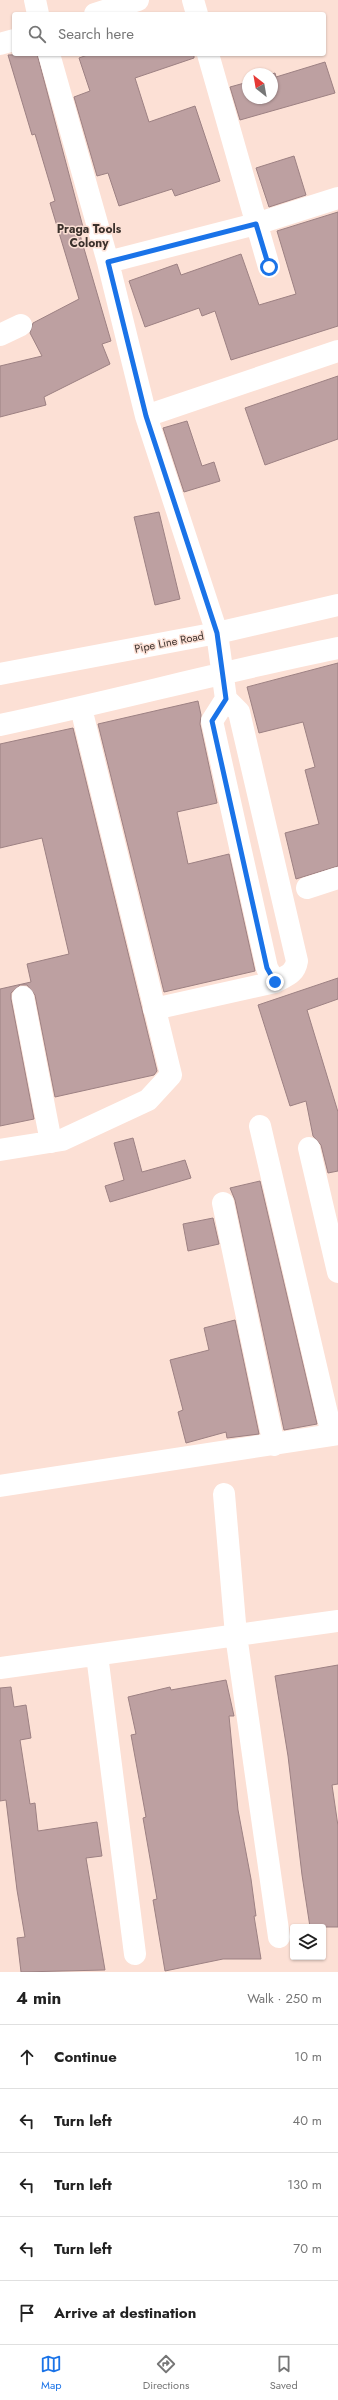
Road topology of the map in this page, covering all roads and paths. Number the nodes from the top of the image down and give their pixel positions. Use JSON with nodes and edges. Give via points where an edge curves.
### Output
{"nodes":[{"id":1,"x":35,"y":0,"type":"edge"},
{"id":2,"x":138,"y":0,"type":"edge"},
{"id":3,"x":193,"y":0,"type":"edge"},
{"id":4,"x":38,"y":12,"type":"edge"},
{"id":5,"x":101,"y":12,"type":"edge"},
{"id":6,"x":196,"y":12,"type":"edge"},
{"id":7,"x":12,"y":41,"type":"edge"},
{"id":8,"x":0,"y":44,"type":"edge"},
{"id":9,"x":50,"y":56,"type":"edge"},
{"id":10,"x":209,"y":56,"type":"edge"},
{"id":11,"x":338,"y":198,"type":"edge"},
{"id":12,"x":256,"y":224,"type":"junction"},
{"id":13,"x":108,"y":262,"type":"junction"},
{"id":14,"x":269,"y":267,"type":"dead end"},
{"id":15,"x":21,"y":325,"type":"dead end"},
{"id":16,"x":0,"y":335,"type":"edge"},
{"id":17,"x":338,"y":351,"type":"edge"},
{"id":18,"x":146,"y":416,"type":"junction"},
{"id":19,"x":338,"y":605,"type":"edge"},
{"id":20,"x":217,"y":633,"type":"junction"},
{"id":21,"x":338,"y":648,"type":"edge"},
{"id":22,"x":222,"y":672,"type":"junction"},
{"id":23,"x":0,"y":674,"type":"edge"},
{"id":24,"x":226,"y":699,"type":"junction"},
{"id":25,"x":81,"y":708,"type":"junction"},
{"id":26,"x":0,"y":725,"type":"edge"},
{"id":27,"x":338,"y":878,"type":"edge"},
{"id":28,"x":307,"y":888,"type":"dead end"},
{"id":29,"x":275,"y":982,"type":"junction"},
{"id":30,"x":23,"y":997,"type":"dead end"},
{"id":31,"x":154,"y":1009,"type":"junction"},
{"id":32,"x":260,"y":1126,"type":"dead end"},
{"id":33,"x":51,"y":1142,"type":"junction"},
{"id":34,"x":309,"y":1148,"type":"dead end"},
{"id":35,"x":0,"y":1150,"type":"edge"},
{"id":36,"x":223,"y":1203,"type":"dead end"},
{"id":37,"x":338,"y":1272,"type":"edge"},
{"id":38,"x":335,"y":1435,"type":"edge"},
{"id":39,"x":274,"y":1445,"type":"junction"},
{"id":40,"x":0,"y":1486,"type":"edge"},
{"id":41,"x":224,"y":1494,"type":"dead end"},
{"id":42,"x":338,"y":1621,"type":"edge"},
{"id":43,"x":236,"y":1635,"type":"junction"},
{"id":44,"x":97,"y":1655,"type":"junction"},
{"id":45,"x":0,"y":1668,"type":"edge"},
{"id":46,"x":279,"y":1937,"type":"dead end"},
{"id":47,"x":135,"y":1954,"type":"dead end"}],
"edges":[{"from":1,"to":4,"type":"street"},
{"from":2,"to":5,"type":"street"},
{"from":3,"to":6,"type":"street"},
{"from":7,"to":8,"type":"street"},
{"from":9,"to":13,"type":"street"},
{"from":10,"to":12,"type":"street"},
{"from":11,"to":12,"type":"street"},
{"from":12,"to":13,"type":"street"},
{"from":12,"to":14,"type":"street"},
{"from":13,"to":18,"type":"street"},
{"from":15,"to":16,"type":"street"},
{"from":17,"to":18,"type":"street"},
{"from":18,"to":20,"type":"street"},
{"from":19,"to":20,"type":"street","name":"Pipe Line Road"},
{"from":20,"to":22,"type":"street"},
{"from":20,"to":23,"type":"street","name":"Pipe Line Road"},
{"from":21,"to":22,"type":"street"},
{"from":22,"to":24,"type":"street"},
{"from":22,"to":25,"type":"street"},
{"from":24,"to":29,"type":"street","via":[[212,721],[267,968]]},
{"from":24,"to":29,"type":"street","via":[[239,712],[297,961],[291,974]]},
{"from":25,"to":26,"type":"street"},
{"from":25,"to":31,"type":"street"},
{"from":27,"to":28,"type":"street"},
{"from":29,"to":31,"type":"street"},
{"from":30,"to":33,"type":"street"},
{"from":31,"to":33,"type":"street","via":[[170,1075],[148,1100],[62,1140]]},
{"from":32,"to":38,"type":"street"},
{"from":33,"to":35,"type":"street"},
{"from":34,"to":37,"type":"street"},
{"from":36,"to":39,"type":"street"},
{"from":38,"to":39,"type":"street"},
{"from":39,"to":40,"type":"street"},
{"from":41,"to":43,"type":"street"},
{"from":42,"to":43,"type":"street"},
{"from":43,"to":44,"type":"street"},
{"from":43,"to":46,"type":"street"},
{"from":44,"to":45,"type":"street"},
{"from":44,"to":47,"type":"street"}]}
